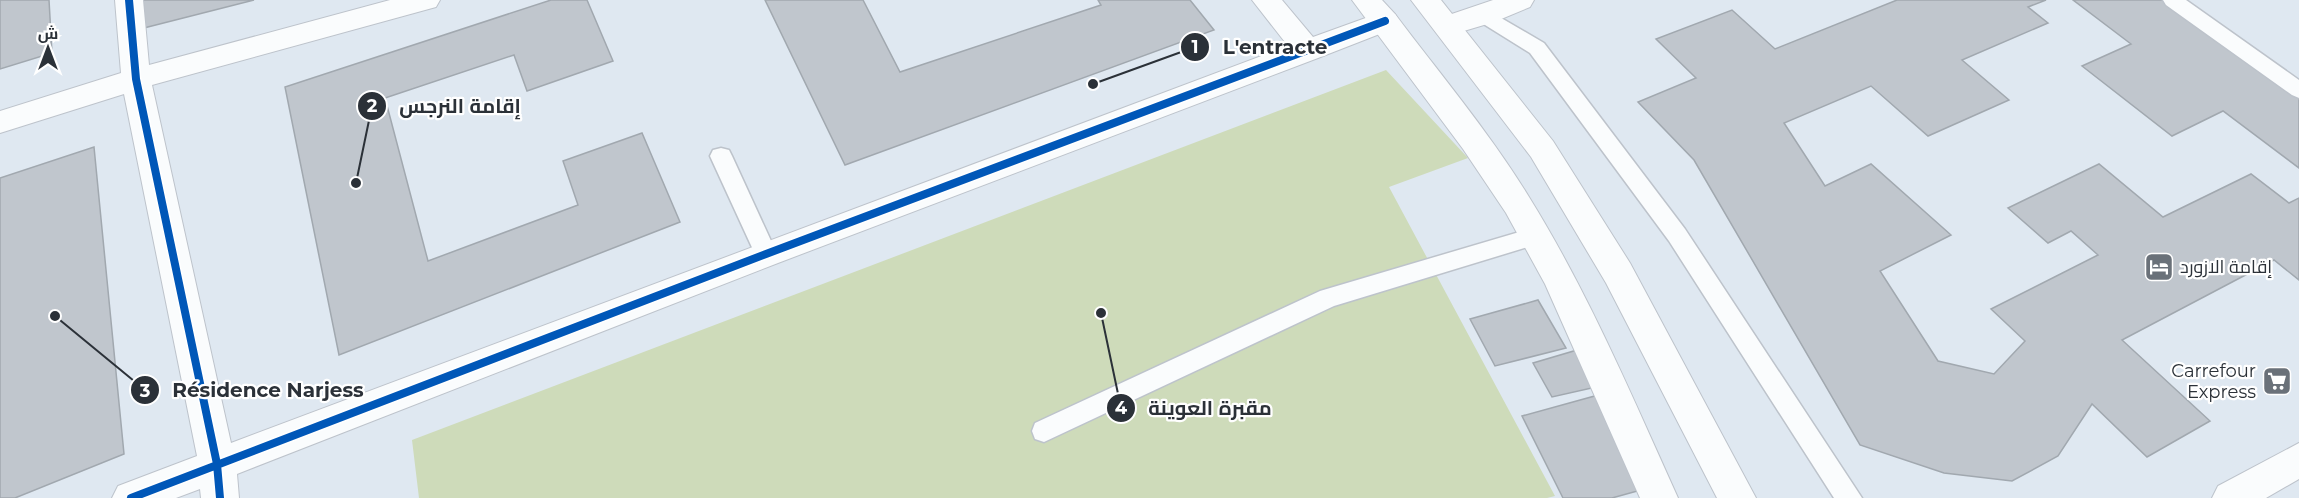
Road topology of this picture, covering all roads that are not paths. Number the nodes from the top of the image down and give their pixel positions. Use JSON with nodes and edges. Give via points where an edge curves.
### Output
{"nodes":[{"id":1,"x":129,"y":0,"type":"edge"},
{"id":2,"x":426,"y":0,"type":"edge"},
{"id":3,"x":1266,"y":0,"type":"edge"},
{"id":4,"x":1425,"y":0,"type":"edge"},
{"id":5,"x":1520,"y":0,"type":"edge"},
{"id":6,"x":2173,"y":0,"type":"edge"},
{"id":7,"x":1375,"y":11,"type":"edge"},
{"id":8,"x":1484,"y":15,"type":"junction"},
{"id":9,"x":1447,"y":26,"type":"junction"},
{"id":10,"x":1308,"y":51,"type":"junction"},
{"id":11,"x":136,"y":79,"type":"junction"},
{"id":12,"x":2299,"y":90,"type":"edge"},
{"id":13,"x":0,"y":122,"type":"edge"},
{"id":14,"x":721,"y":156,"type":"dead end"},
{"id":15,"x":1536,"y":236,"type":"junction"},
{"id":16,"x":766,"y":254,"type":"junction"},
{"id":17,"x":1044,"y":431,"type":"dead end"},
{"id":18,"x":2299,"y":460,"type":"edge"},
{"id":19,"x":217,"y":464,"type":"junction"},
{"id":20,"x":131,"y":498,"type":"edge"},
{"id":21,"x":220,"y":498,"type":"edge"},
{"id":22,"x":1659,"y":498,"type":"edge"},
{"id":23,"x":1737,"y":498,"type":"edge"},
{"id":24,"x":1850,"y":498,"type":"edge"},
{"id":25,"x":2231,"y":498,"type":"edge"}],
"edges":[{"from":1,"to":11,"type":"street"},
{"from":2,"to":11,"type":"street"},
{"from":3,"to":10,"type":"street"},
{"from":4,"to":9,"type":"street"},
{"from":5,"to":8,"type":"street"},
{"from":6,"to":12,"type":"lane"},
{"from":7,"to":10,"type":"street"},
{"from":7,"to":15,"type":"street","via":[[1474,141]]},
{"from":8,"to":9,"type":"street"},
{"from":8,"to":24,"type":"lane","via":[[1538,48],[1677,235]]},
{"from":9,"to":23,"type":"street","via":[[1542,149],[1575,201],[1618,273]]},
{"from":10,"to":16,"type":"street"},
{"from":11,"to":13,"type":"street"},
{"from":11,"to":19,"type":"street"},
{"from":14,"to":16,"type":"lane"},
{"from":15,"to":17,"type":"lane","via":[[1328,298]]},
{"from":15,"to":22,"type":"street","via":[[1560,279]]},
{"from":16,"to":19,"type":"street"},
{"from":18,"to":25,"type":"street"},
{"from":19,"to":20,"type":"street"},
{"from":19,"to":21,"type":"street"}]}
